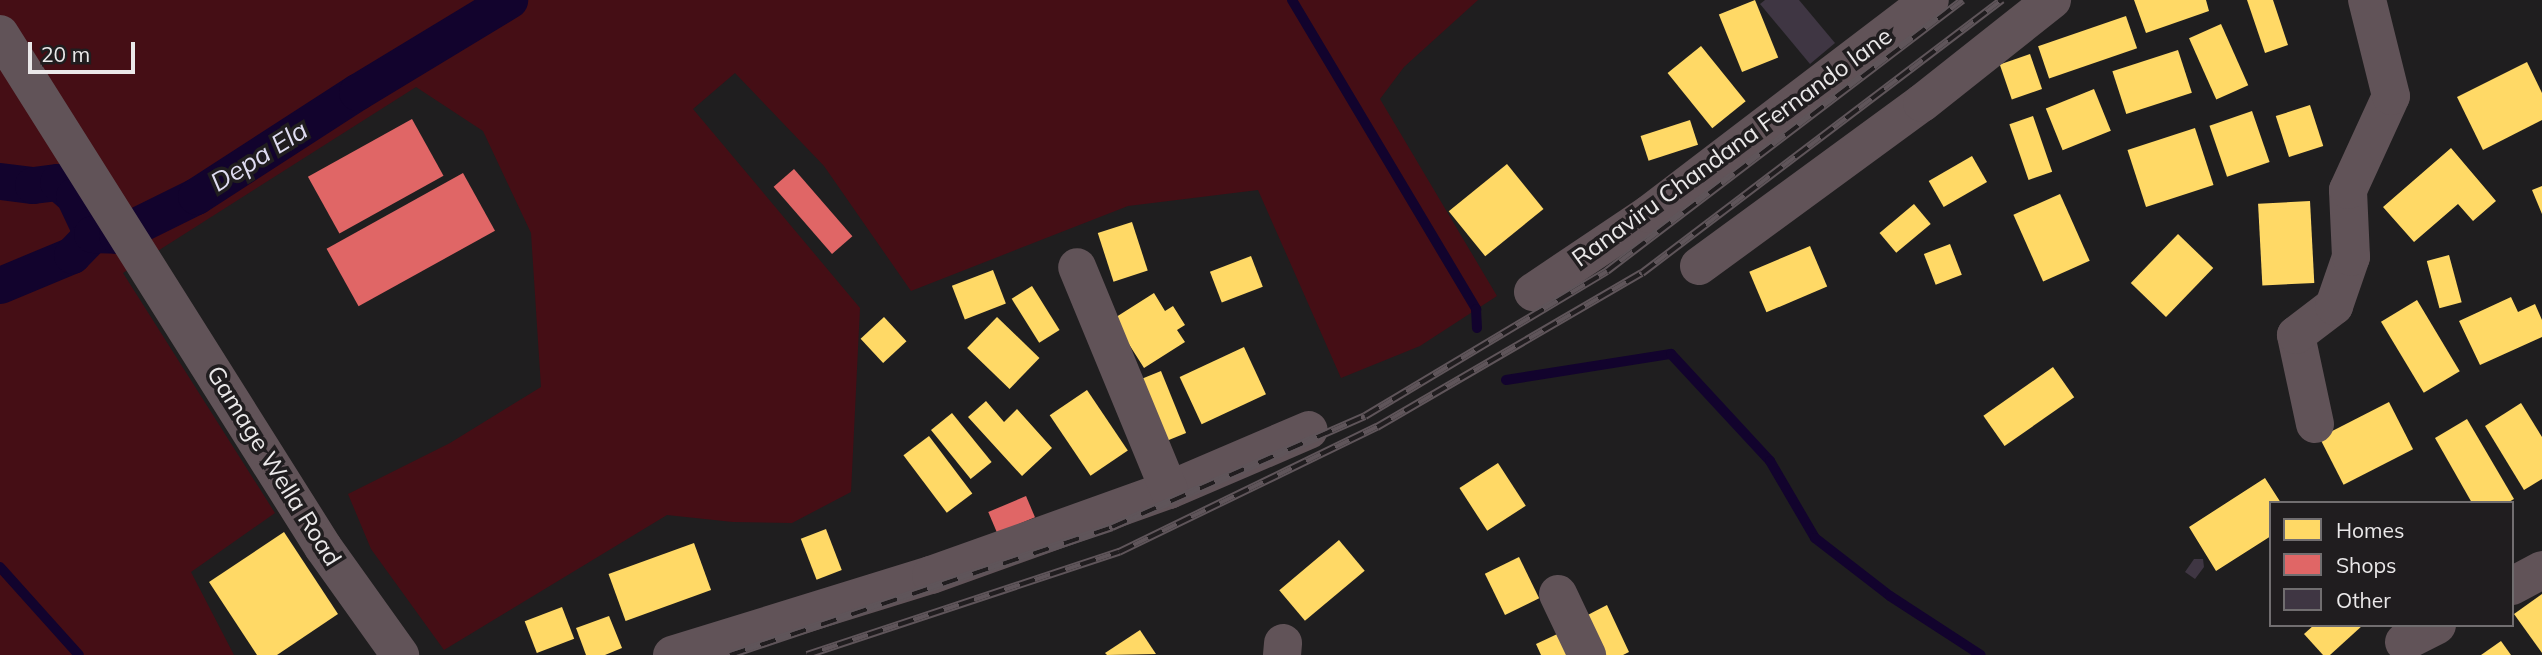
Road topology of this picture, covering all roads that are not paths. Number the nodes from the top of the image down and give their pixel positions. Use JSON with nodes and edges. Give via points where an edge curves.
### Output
{"nodes":[{"id":1,"x":1930,"y":0,"type":"edge"},
{"id":2,"x":2052,"y":0,"type":"edge"},
{"id":3,"x":2367,"y":0,"type":"edge"},
{"id":4,"x":0,"y":33,"type":"edge"},
{"id":5,"x":1699,"y":265,"type":"dead end"},
{"id":6,"x":1077,"y":267,"type":"dead end"},
{"id":7,"x":1533,"y":292,"type":"dead end"},
{"id":8,"x":2315,"y":424,"type":"dead end"},
{"id":9,"x":1309,"y":429,"type":"dead end"},
{"id":10,"x":1169,"y":490,"type":"junction"},
{"id":11,"x":2542,"y":570,"type":"edge"},
{"id":12,"x":2514,"y":585,"type":"edge"},
{"id":13,"x":1558,"y":594,"type":"dead end"},
{"id":14,"x":400,"y":655,"type":"edge"},
{"id":15,"x":672,"y":655,"type":"edge"},
{"id":16,"x":1587,"y":655,"type":"edge"}],
"edges":[{"from":1,"to":7,"type":"street","name":"Ranaviru Chandana Fernando lane","via":[[1649,214]]},
{"from":2,"to":5,"type":"street","via":[[1922,103]]},
{"from":3,"to":8,"type":"street","via":[[2391,96],[2348,190],[2351,257],[2334,306],[2297,335]]},
{"from":4,"to":14,"type":"street","name":"Gamage Wella Road","via":[[323,547]]},
{"from":6,"to":10,"type":"street"},
{"from":9,"to":10,"type":"street"},
{"from":10,"to":15,"type":"street","via":[[931,575]]},
{"from":11,"to":12,"type":"street"},
{"from":13,"to":16,"type":"street"}]}
